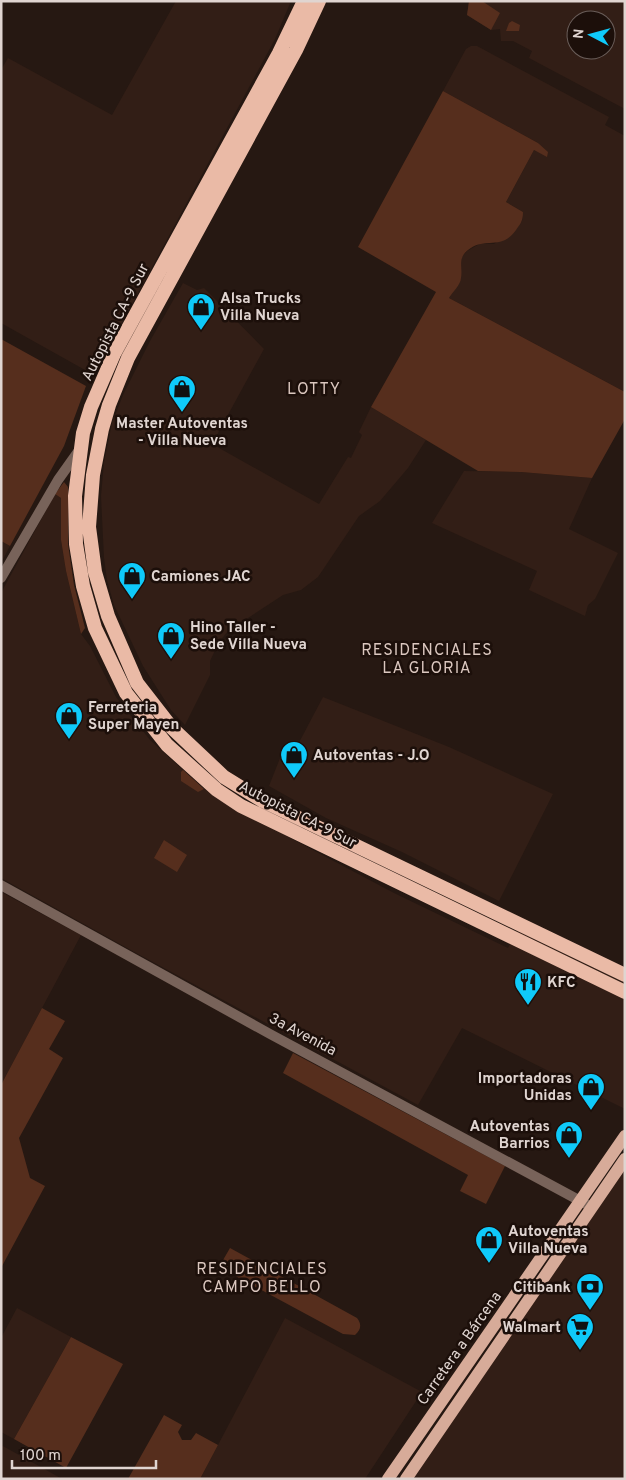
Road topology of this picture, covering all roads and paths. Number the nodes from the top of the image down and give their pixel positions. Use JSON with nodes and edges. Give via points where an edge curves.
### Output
{"nodes":[{"id":1,"x":304,"y":1,"type":"edge"},
{"id":2,"x":319,"y":1,"type":"edge"},
{"id":3,"x":80,"y":450,"type":"junction"},
{"id":4,"x":58,"y":480,"type":"junction"},
{"id":5,"x":76,"y":485,"type":"junction"},
{"id":6,"x":1,"y":578,"type":"edge"},
{"id":7,"x":1,"y":885,"type":"edge"},
{"id":8,"x":625,"y":975,"type":"edge"},
{"id":9,"x":625,"y":992,"type":"edge"},
{"id":10,"x":625,"y":1136,"type":"edge"},
{"id":11,"x":625,"y":1159,"type":"edge"},
{"id":12,"x":586,"y":1204,"type":"junction"},
{"id":13,"x":388,"y":1479,"type":"edge"},
{"id":14,"x":406,"y":1479,"type":"edge"}],
"edges":[{"from":1,"to":3,"type":"highway","name":"Autopista CA-9 Sur","via":[[279,53],[114,354],[91,406]]},
{"from":2,"to":8,"type":"highway","name":"Autopista CA-9 Sur","via":[[296,50],[128,358],[109,405],[93,475],[89,527],[95,572],[108,616],[137,683],[172,728],[224,777],[263,801]]},
{"from":3,"to":4,"type":"street"},
{"from":3,"to":5,"type":"highway","name":"Autopista CA-9 Sur"},
{"from":4,"to":5,"type":"street"},
{"from":4,"to":6,"type":"street"},
{"from":5,"to":9,"type":"highway","name":"Autopista CA-9 Sur","via":[[76,544],[95,628],[126,693],[167,745],[217,790],[241,806]]},
{"from":7,"to":12,"type":"street","name":"3a Avenida"},
{"from":10,"to":12,"type":"main road","name":"Carretera a Bárcena"},
{"from":11,"to":12,"type":"main road","name":"Carretera a Bárcena"},
{"from":12,"to":13,"type":"main road","name":"Carretera a Bárcena"},
{"from":12,"to":14,"type":"main road","name":"Carretera a Bárcena"}]}
